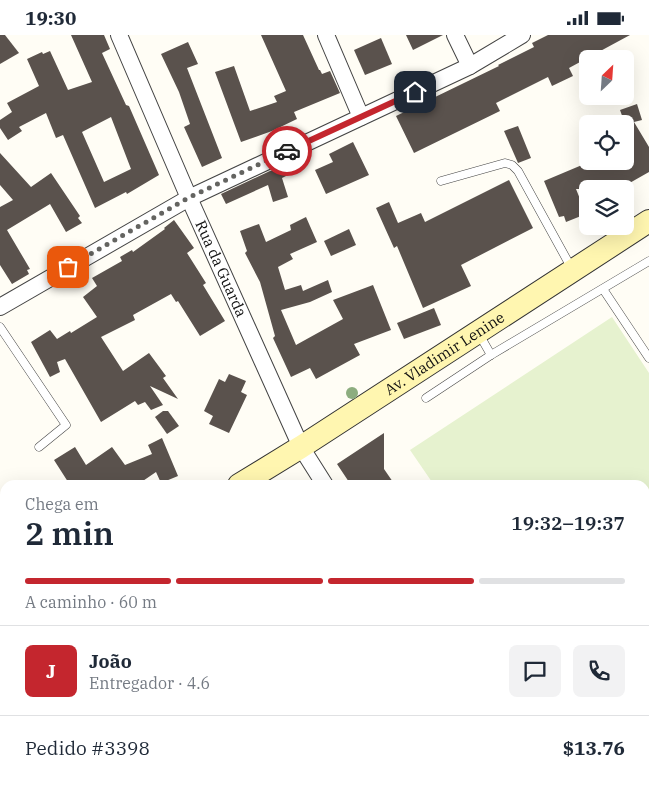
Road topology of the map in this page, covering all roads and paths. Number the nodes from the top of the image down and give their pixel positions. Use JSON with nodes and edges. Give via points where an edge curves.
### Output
{"nodes":[{"id":1,"x":120,"y":35,"type":"edge"},
{"id":2,"x":326,"y":35,"type":"edge"},
{"id":3,"x":455,"y":35,"type":"edge"},
{"id":4,"x":522,"y":35,"type":"edge"},
{"id":5,"x":470,"y":67,"type":"junction"},
{"id":6,"x":361,"y":117,"type":"junction"},
{"id":7,"x":441,"y":181,"type":"dead end"},
{"id":8,"x":188,"y":198,"type":"junction"},
{"id":9,"x":649,"y":221,"type":"edge"},
{"id":10,"x":649,"y":261,"type":"edge"},
{"id":11,"x":573,"y":271,"type":"junction"},
{"id":12,"x":603,"y":289,"type":"junction"},
{"id":13,"x":0,"y":307,"type":"edge"},
{"id":14,"x":0,"y":327,"type":"edge"},
{"id":15,"x":478,"y":332,"type":"junction"},
{"id":16,"x":491,"y":355,"type":"junction"},
{"id":17,"x":649,"y":358,"type":"edge"},
{"id":18,"x":426,"y":398,"type":"dead end"},
{"id":19,"x":39,"y":447,"type":"dead end"},
{"id":20,"x":301,"y":447,"type":"junction"},
{"id":21,"x":247,"y":480,"type":"edge"},
{"id":22,"x":322,"y":480,"type":"edge"}],
"edges":[{"from":1,"to":8,"type":"street","name":"Rua da Guarda"},
{"from":2,"to":6,"type":"street"},
{"from":3,"to":5,"type":"street"},
{"from":4,"to":5,"type":"street"},
{"from":5,"to":6,"type":"street"},
{"from":6,"to":8,"type":"street"},
{"from":7,"to":11,"type":"lane","via":[[506,163],[512,165]]},
{"from":8,"to":13,"type":"street"},
{"from":8,"to":20,"type":"street","name":"Rua da Guarda"},
{"from":9,"to":11,"type":"main road","name":"Av. Vladimir Lenine"},
{"from":10,"to":12,"type":"lane"},
{"from":11,"to":15,"type":"main road","name":"Av. Vladimir Lenine"},
{"from":12,"to":16,"type":"lane"},
{"from":12,"to":17,"type":"lane"},
{"from":14,"to":19,"type":"lane","via":[[66,425]]},
{"from":15,"to":16,"type":"lane"},
{"from":15,"to":20,"type":"main road","name":"Av. Vladimir Lenine"},
{"from":16,"to":18,"type":"lane"},
{"from":20,"to":21,"type":"main road","name":"Av. Vladimir Lenine"},
{"from":20,"to":22,"type":"street","name":"Rua da Guarda"}]}
